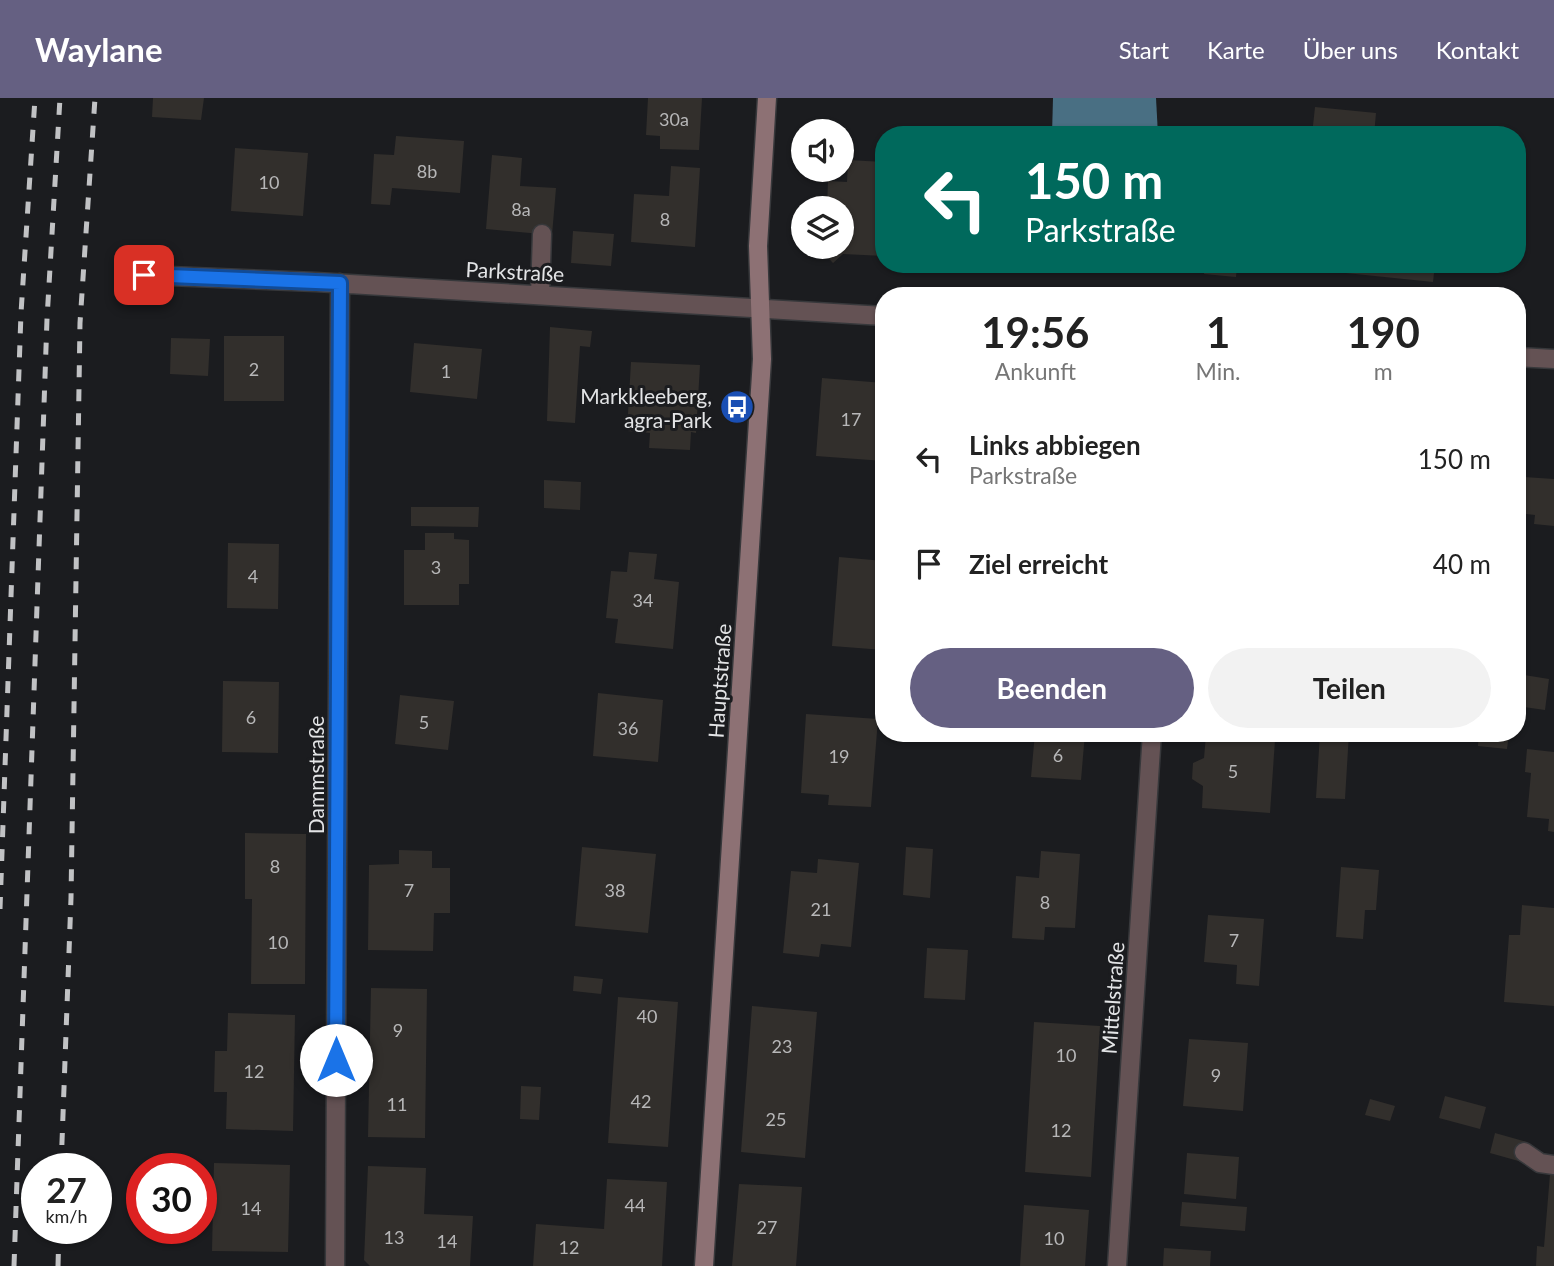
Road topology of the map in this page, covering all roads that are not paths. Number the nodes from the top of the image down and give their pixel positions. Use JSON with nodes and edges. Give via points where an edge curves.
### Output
{"nodes":[{"id":1,"x":767,"y":98,"type":"edge"},
{"id":2,"x":542,"y":234,"type":"dead end"},
{"id":3,"x":144,"y":275,"type":"dead end"},
{"id":4,"x":340,"y":283,"type":"junction"},
{"id":5,"x":540,"y":295,"type":"junction"},
{"id":6,"x":761,"y":307,"type":"junction"},
{"id":7,"x":875,"y":315,"type":"edge"},
{"id":8,"x":1526,"y":357,"type":"edge"},
{"id":9,"x":1554,"y":359,"type":"edge"},
{"id":10,"x":1151,"y":742,"type":"edge"},
{"id":11,"x":1524,"y":1152,"type":"dead end"},
{"id":12,"x":1554,"y":1165,"type":"edge"},
{"id":13,"x":335,"y":1266,"type":"edge"},
{"id":14,"x":704,"y":1266,"type":"edge"},
{"id":15,"x":1117,"y":1266,"type":"edge"}],
"edges":[{"from":1,"to":6,"type":"main road","name":"Hauptstraße","via":[[758,246]]},
{"from":2,"to":5,"type":"street"},
{"from":3,"to":4,"type":"street","name":"Parkstraße"},
{"from":4,"to":5,"type":"street","name":"Parkstraße"},
{"from":4,"to":13,"type":"street","name":"Dammstraße"},
{"from":5,"to":6,"type":"street","name":"Parkstraße"},
{"from":6,"to":7,"type":"street","name":"Parkstraße"},
{"from":6,"to":14,"type":"main road","name":"Hauptstraße","via":[[756,467]]},
{"from":8,"to":9,"type":"street"},
{"from":10,"to":15,"type":"street","name":"Mittelstraße"},
{"from":11,"to":12,"type":"street","via":[[1540,1163]]}]}
